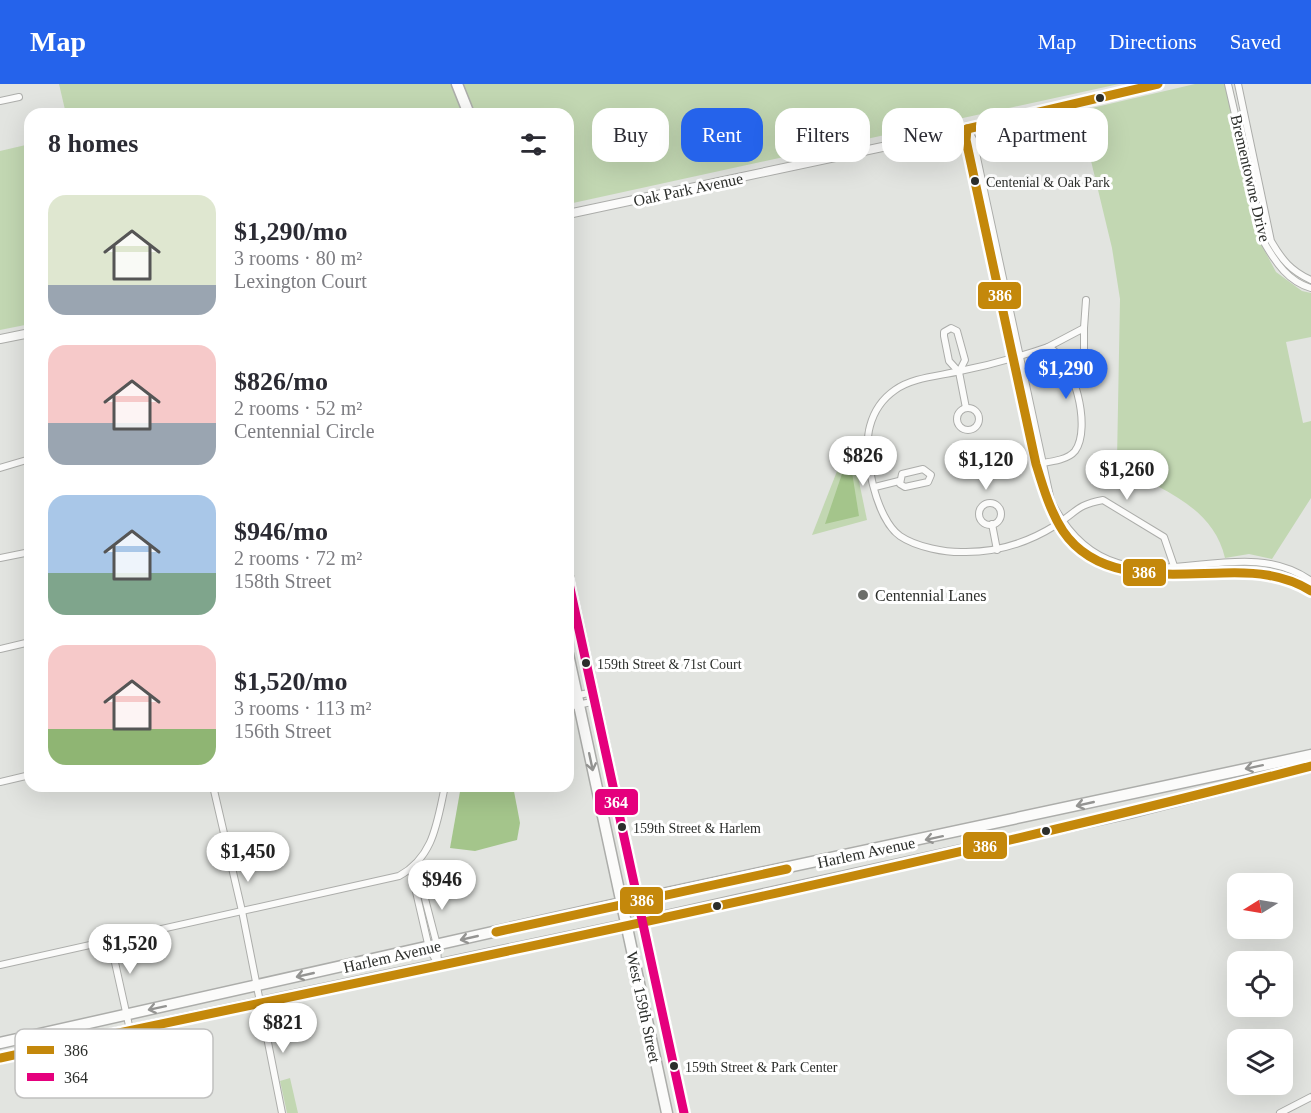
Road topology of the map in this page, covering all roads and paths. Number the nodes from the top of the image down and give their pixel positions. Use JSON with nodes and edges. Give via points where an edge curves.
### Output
{"nodes":[{"id":1,"x":1158,"y":84,"type":"edge"},
{"id":2,"x":1228,"y":84,"type":"edge"},
{"id":3,"x":1238,"y":84,"type":"edge"},
{"id":4,"x":457,"y":86,"type":"edge"},
{"id":5,"x":19,"y":97,"type":"dead end"},
{"id":6,"x":0,"y":101,"type":"edge"},
{"id":7,"x":459,"y":108,"type":"edge"},
{"id":8,"x":466,"y":108,"type":"edge"},
{"id":9,"x":967,"y":129,"type":"junction"},
{"id":10,"x":574,"y":213,"type":"edge"},
{"id":11,"x":1263,"y":224,"type":"junction"},
{"id":12,"x":1311,"y":280,"type":"edge"},
{"id":13,"x":1311,"y":288,"type":"edge"},
{"id":14,"x":1086,"y":300,"type":"dead end"},
{"id":15,"x":1084,"y":328,"type":"junction"},
{"id":16,"x":24,"y":334,"type":"edge"},
{"id":17,"x":0,"y":339,"type":"edge"},
{"id":18,"x":1048,"y":347,"type":"junction"},
{"id":19,"x":1021,"y":356,"type":"junction"},
{"id":20,"x":1013,"y":359,"type":"junction"},
{"id":21,"x":959,"y":372,"type":"junction"},
{"id":22,"x":1075,"y":381,"type":"junction"},
{"id":23,"x":966,"y":408,"type":"dead end"},
{"id":24,"x":24,"y":461,"type":"edge"},
{"id":25,"x":1039,"y":464,"type":"junction"},
{"id":26,"x":0,"y":468,"type":"edge"},
{"id":27,"x":899,"y":481,"type":"junction"},
{"id":28,"x":875,"y":487,"type":"junction"},
{"id":29,"x":1059,"y":523,"type":"junction"},
{"id":30,"x":992,"y":524,"type":"dead end"},
{"id":31,"x":997,"y":550,"type":"junction"},
{"id":32,"x":24,"y":553,"type":"edge"},
{"id":33,"x":0,"y":558,"type":"edge"},
{"id":34,"x":1174,"y":566,"type":"junction"},
{"id":35,"x":1311,"y":581,"type":"edge"},
{"id":36,"x":1311,"y":591,"type":"edge"},
{"id":37,"x":574,"y":603,"type":"edge"},
{"id":38,"x":24,"y":643,"type":"edge"},
{"id":39,"x":0,"y":649,"type":"edge"},
{"id":40,"x":595,"y":696,"type":"junction"},
{"id":41,"x":574,"y":701,"type":"edge"},
{"id":42,"x":574,"y":705,"type":"edge"},
{"id":43,"x":1311,"y":754,"type":"edge"},
{"id":44,"x":1311,"y":766,"type":"edge"},
{"id":45,"x":24,"y":776,"type":"edge"},
{"id":46,"x":0,"y":782,"type":"edge"},
{"id":47,"x":214,"y":792,"type":"edge"},
{"id":48,"x":444,"y":792,"type":"edge"},
{"id":49,"x":416,"y":864,"type":"junction"},
{"id":50,"x":411,"y":870,"type":"junction"},
{"id":51,"x":639,"y":899,"type":"junction"},
{"id":52,"x":622,"y":903,"type":"junction"},
{"id":53,"x":242,"y":911,"type":"junction"},
{"id":54,"x":644,"y":921,"type":"junction"},
{"id":55,"x":626,"y":924,"type":"junction"},
{"id":56,"x":110,"y":940,"type":"junction"},
{"id":57,"x":433,"y":947,"type":"junction"},
{"id":58,"x":438,"y":964,"type":"junction"},
{"id":59,"x":0,"y":965,"type":"edge"},
{"id":60,"x":257,"y":986,"type":"junction"},
{"id":61,"x":260,"y":1002,"type":"junction"},
{"id":62,"x":126,"y":1015,"type":"junction"},
{"id":63,"x":63,"y":1029,"type":"edge"},
{"id":64,"x":130,"y":1029,"type":"edge"},
{"id":65,"x":135,"y":1029,"type":"edge"},
{"id":66,"x":15,"y":1040,"type":"edge"},
{"id":67,"x":0,"y":1043,"type":"edge"},
{"id":68,"x":15,"y":1055,"type":"edge"},
{"id":69,"x":0,"y":1058,"type":"edge"},
{"id":70,"x":1311,"y":1097,"type":"edge"},
{"id":71,"x":282,"y":1113,"type":"edge"},
{"id":72,"x":667,"y":1113,"type":"edge"},
{"id":73,"x":684,"y":1113,"type":"edge"},
{"id":74,"x":1280,"y":1113,"type":"edge"}],
"edges":[{"from":1,"to":9,"type":"street","name":"Oak Park Avenue"},
{"from":2,"to":11,"type":"street","name":"Brementowne Drive"},
{"from":3,"to":11,"type":"street","name":"Brementowne Drive"},
{"from":4,"to":7,"type":"main road"},
{"from":4,"to":8,"type":"main road"},
{"from":5,"to":6,"type":"street"},
{"from":9,"to":10,"type":"street","name":"Oak Park Avenue"},
{"from":9,"to":19,"type":"street","via":[[974,138]]},
{"from":9,"to":20,"type":"street","via":[[966,140]]},
{"from":11,"to":12,"type":"street","name":"Brementowne Drive","via":[[1283,262]]},
{"from":11,"to":13,"type":"street","name":"Brementowne Drive","via":[[1264,244],[1277,265]]},
{"from":14,"to":15,"type":"street"},
{"from":15,"to":18,"type":"street"},
{"from":15,"to":22,"type":"street","via":[[1084,351]]},
{"from":16,"to":17,"type":"street"},
{"from":18,"to":19,"type":"street"},
{"from":18,"to":22,"type":"street","via":[[1059,351]]},
{"from":19,"to":20,"type":"street"},
{"from":19,"to":25,"type":"street"},
{"from":20,"to":21,"type":"street"},
{"from":20,"to":25,"type":"street"},
{"from":21,"to":21,"type":"street","via":[[950,361],[944,336],[951,328],[957,331],[964,360]]},
{"from":21,"to":23,"type":"street"},
{"from":21,"to":28,"type":"street","via":[[905,385],[878,405],[867,449]]},
{"from":22,"to":25,"type":"street","via":[[1079,400],[1078,445],[1068,456]]},
{"from":24,"to":26,"type":"street"},
{"from":25,"to":29,"type":"street","via":[[1044,497]]},
{"from":27,"to":27,"type":"street","via":[[905,487],[926,483],[931,475],[923,469],[902,474]]},
{"from":27,"to":28,"type":"street"},
{"from":28,"to":31,"type":"street","via":[[884,519],[902,538],[936,549]]},
{"from":29,"to":31,"type":"street"},
{"from":29,"to":34,"type":"street","via":[[1112,562],[1157,568]]},
{"from":29,"to":34,"type":"street","via":[[1083,504],[1103,500],[1164,537]]},
{"from":29,"to":36,"type":"street","via":[[1080,550],[1121,572],[1252,573],[1292,581]]},
{"from":30,"to":31,"type":"street"},
{"from":32,"to":33,"type":"street"},
{"from":34,"to":35,"type":"street","via":[[1267,564]]},
{"from":37,"to":40,"type":"main road","name":"West 159th Street"},
{"from":38,"to":39,"type":"street"},
{"from":40,"to":41,"type":"street"},
{"from":40,"to":51,"type":"main road","name":"West 159th Street"},
{"from":42,"to":52,"type":"main road","name":"West 159th Street","one_way":true},
{"from":43,"to":51,"type":"main road","name":"Harlem Avenue","one_way":true},
{"from":44,"to":54,"type":"main road","name":"Harlem Avenue","via":[[1129,813]]},
{"from":45,"to":46,"type":"street"},
{"from":47,"to":53,"type":"street"},
{"from":48,"to":49,"type":"street","via":[[432,844]]},
{"from":49,"to":50,"type":"street"},
{"from":49,"to":57,"type":"street"},
{"from":50,"to":53,"type":"street","via":[[371,884]]},
{"from":50,"to":57,"type":"street"},
{"from":51,"to":52,"type":"main road","name":"Harlem Avenue"},
{"from":51,"to":54,"type":"main road","name":"West 159th Street"},
{"from":52,"to":55,"type":"main road","name":"West 159th Street"},
{"from":52,"to":57,"type":"main road","name":"Harlem Avenue","one_way":true},
{"from":53,"to":56,"type":"street"},
{"from":53,"to":60,"type":"street"},
{"from":54,"to":55,"type":"main road","name":"Harlem Avenue"},
{"from":54,"to":73,"type":"main road","name":"West 159th Street"},
{"from":55,"to":58,"type":"main road","name":"Harlem Avenue"},
{"from":55,"to":72,"type":"main road","name":"West 159th Street"},
{"from":56,"to":59,"type":"street"},
{"from":56,"to":62,"type":"street"},
{"from":57,"to":58,"type":"street"},
{"from":57,"to":60,"type":"main road","name":"Harlem Avenue","one_way":true},
{"from":58,"to":61,"type":"main road","name":"Harlem Avenue"},
{"from":60,"to":61,"type":"street"},
{"from":60,"to":62,"type":"main road","name":"Harlem Avenue","one_way":true},
{"from":61,"to":65,"type":"main road","name":"Harlem Avenue"},
{"from":61,"to":71,"type":"street"},
{"from":62,"to":63,"type":"main road","name":"Harlem Avenue"},
{"from":62,"to":64,"type":"street"},
{"from":66,"to":67,"type":"main road","name":"Harlem Avenue"},
{"from":68,"to":69,"type":"main road","name":"Harlem Avenue"},
{"from":70,"to":74,"type":"street"}]}
